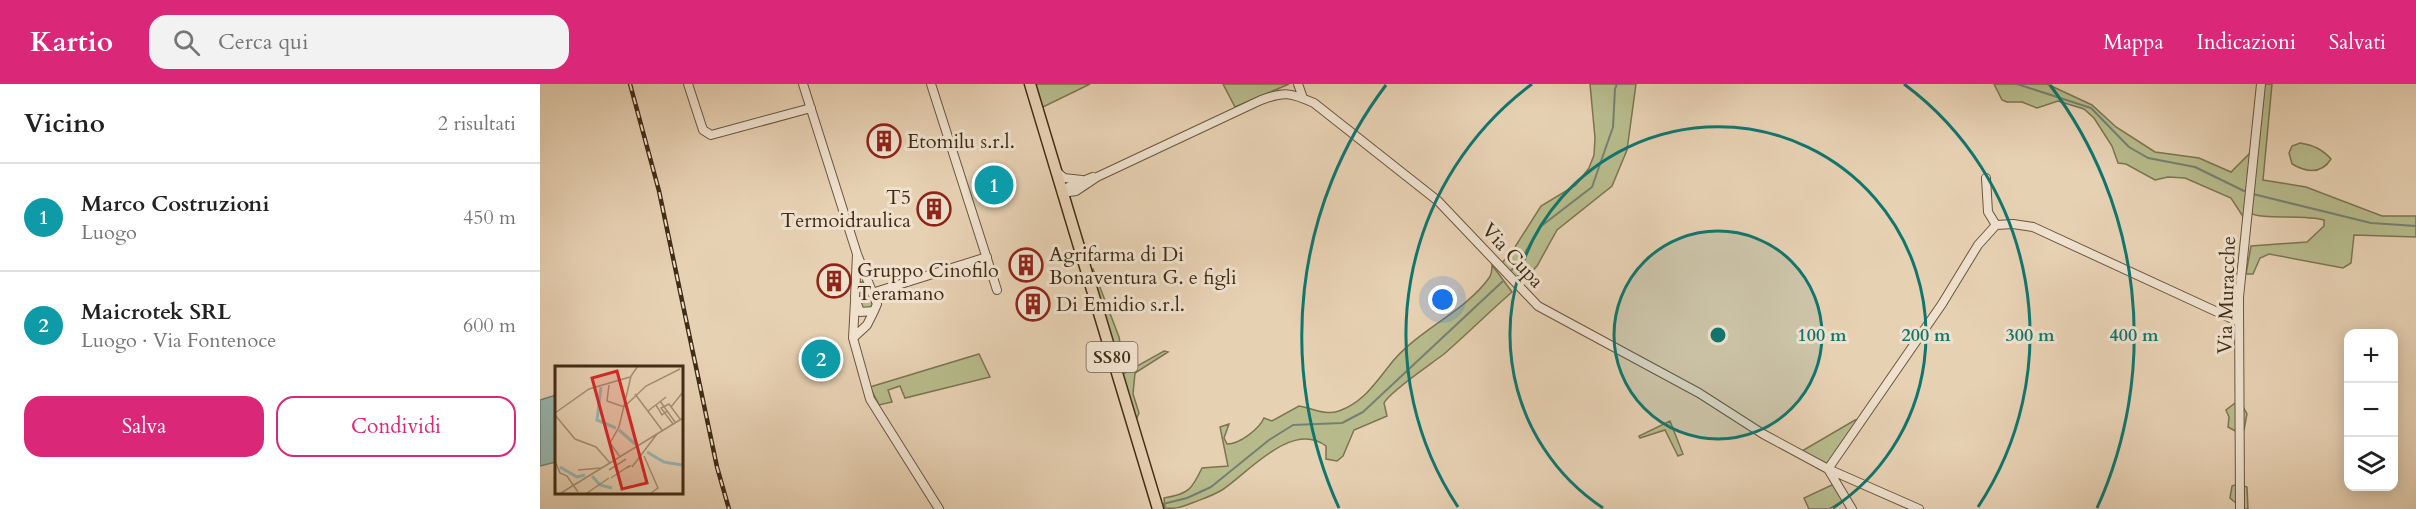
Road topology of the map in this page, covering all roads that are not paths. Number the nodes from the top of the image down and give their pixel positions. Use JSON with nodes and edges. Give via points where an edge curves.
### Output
{"nodes":[{"id":1,"x":688,"y":84,"type":"edge"},
{"id":2,"x":803,"y":84,"type":"edge"},
{"id":3,"x":931,"y":84,"type":"edge"},
{"id":4,"x":1030,"y":84,"type":"edge"},
{"id":5,"x":1298,"y":84,"type":"edge"},
{"id":6,"x":2261,"y":84,"type":"edge"},
{"id":7,"x":1303,"y":98,"type":"junction"},
{"id":8,"x":811,"y":108,"type":"junction"},
{"id":9,"x":1056,"y":171,"type":"junction"},
{"id":10,"x":1986,"y":178,"type":"dead end"},
{"id":11,"x":1083,"y":183,"type":"junction"},
{"id":12,"x":1062,"y":193,"type":"junction"},
{"id":13,"x":1070,"y":218,"type":"junction"},
{"id":14,"x":1996,"y":225,"type":"junction"},
{"id":15,"x":857,"y":254,"type":"junction"},
{"id":16,"x":987,"y":257,"type":"junction"},
{"id":17,"x":997,"y":290,"type":"dead end"},
{"id":18,"x":872,"y":293,"type":"junction"},
{"id":19,"x":855,"y":298,"type":"junction"},
{"id":20,"x":874,"y":311,"type":"junction"},
{"id":21,"x":2239,"y":322,"type":"junction"},
{"id":22,"x":853,"y":338,"type":"junction"},
{"id":23,"x":1828,"y":469,"type":"junction"},
{"id":24,"x":939,"y":509,"type":"edge"},
{"id":25,"x":1158,"y":509,"type":"edge"},
{"id":26,"x":1852,"y":509,"type":"edge"},
{"id":27,"x":1919,"y":509,"type":"edge"},
{"id":28,"x":2240,"y":509,"type":"edge"}],
"edges":[{"from":1,"to":8,"type":"street","via":[[703,130],[711,135]]},
{"from":2,"to":8,"type":"street"},
{"from":3,"to":16,"type":"street"},
{"from":4,"to":9,"type":"main road","number":"SS80"},
{"from":5,"to":7,"type":"street"},
{"from":6,"to":21,"type":"street","name":"Via Muracche"},
{"from":7,"to":11,"type":"street","name":"Via Cupa","via":[[1280,93],[1261,100]]},
{"from":7,"to":23,"type":"street","name":"Via Cupa","via":[[1438,201],[1538,306],[1699,393]]},
{"from":8,"to":15,"type":"street"},
{"from":9,"to":11,"type":"street","via":[[1064,178]]},
{"from":9,"to":12,"type":"main road","number":"SS80"},
{"from":10,"to":14,"type":"street","via":[[1988,212]]},
{"from":11,"to":12,"type":"street","name":"Via Cupa"},
{"from":11,"to":13,"type":"street","via":[[1071,201]]},
{"from":12,"to":13,"type":"main road","number":"SS80"},
{"from":13,"to":25,"type":"main road","number":"SS80"},
{"from":14,"to":21,"type":"street","via":[[2033,227]]},
{"from":14,"to":23,"type":"street","via":[[1978,245]]},
{"from":15,"to":18,"type":"street"},
{"from":15,"to":19,"type":"street"},
{"from":16,"to":17,"type":"street"},
{"from":16,"to":18,"type":"street"},
{"from":18,"to":20,"type":"street","via":[[877,304]]},
{"from":19,"to":20,"type":"street","via":[[860,312]]},
{"from":19,"to":22,"type":"street"},
{"from":20,"to":22,"type":"street","via":[[867,325]]},
{"from":21,"to":28,"type":"street","name":"Via Muracche"},
{"from":22,"to":24,"type":"street","via":[[870,399]]},
{"from":23,"to":26,"type":"street"},
{"from":23,"to":27,"type":"street","name":"Via Cupa"}]}
